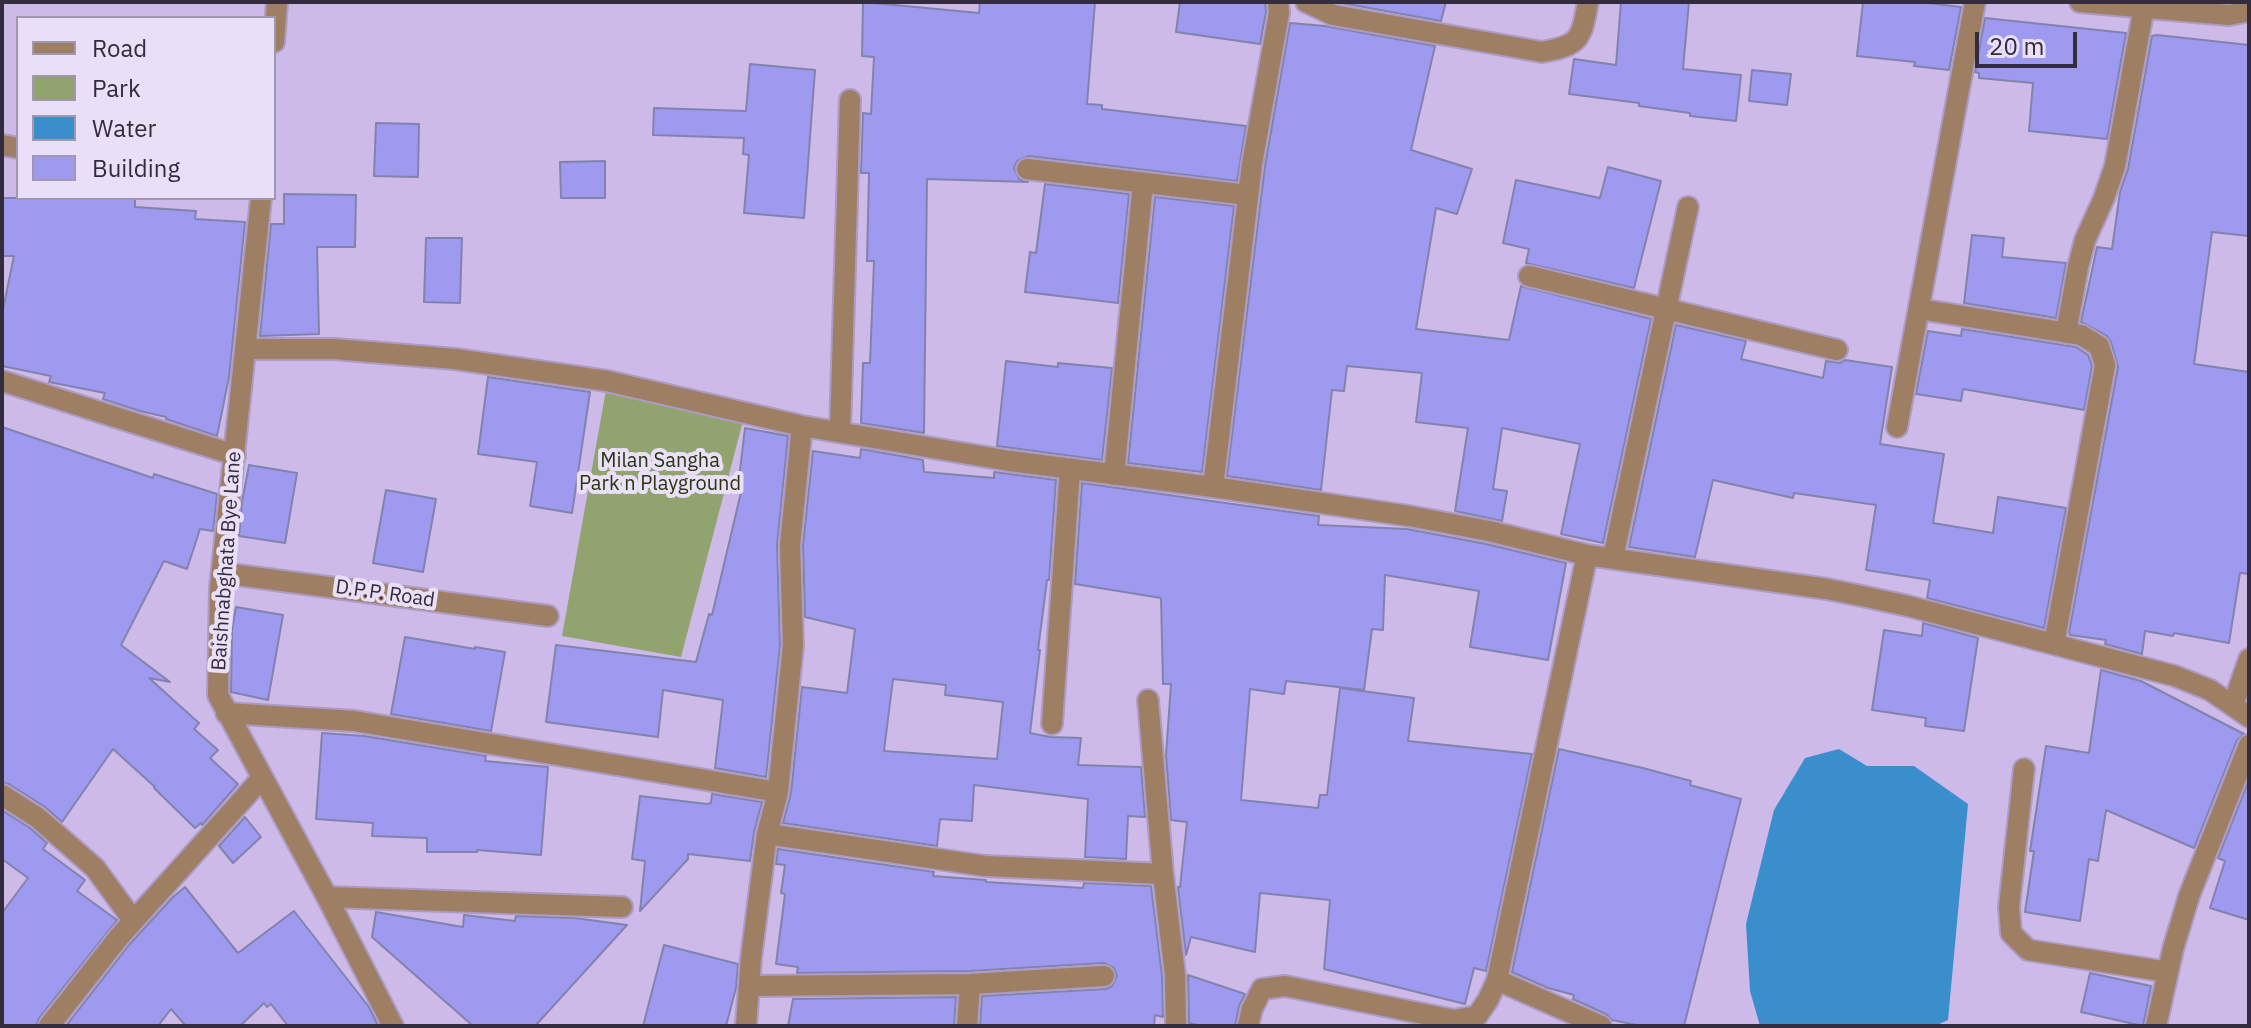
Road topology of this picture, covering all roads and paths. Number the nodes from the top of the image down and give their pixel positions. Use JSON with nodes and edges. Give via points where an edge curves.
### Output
{"nodes":[{"id":1,"x":1278,"y":2,"type":"edge"},
{"id":2,"x":1306,"y":2,"type":"edge"},
{"id":3,"x":1588,"y":2,"type":"edge"},
{"id":4,"x":1975,"y":2,"type":"edge"},
{"id":5,"x":2080,"y":2,"type":"edge"},
{"id":6,"x":2144,"y":7,"type":"junction"},
{"id":7,"x":2249,"y":11,"type":"edge"},
{"id":8,"x":850,"y":100,"type":"dead end"},
{"id":9,"x":1027,"y":169,"type":"dead end"},
{"id":10,"x":1143,"y":183,"type":"junction"},
{"id":11,"x":1248,"y":195,"type":"junction"},
{"id":12,"x":261,"y":200,"type":"edge"},
{"id":13,"x":1688,"y":207,"type":"dead end"},
{"id":14,"x":1529,"y":276,"type":"dead end"},
{"id":15,"x":1666,"y":309,"type":"junction"},
{"id":16,"x":1919,"y":309,"type":"junction"},
{"id":17,"x":2066,"y":333,"type":"junction"},
{"id":18,"x":246,"y":349,"type":"junction"},
{"id":19,"x":1837,"y":350,"type":"dead end"},
{"id":20,"x":2,"y":381,"type":"edge"},
{"id":21,"x":802,"y":426,"type":"junction"},
{"id":22,"x":1897,"y":427,"type":"dead end"},
{"id":23,"x":840,"y":431,"type":"junction"},
{"id":24,"x":235,"y":455,"type":"junction"},
{"id":25,"x":1070,"y":469,"type":"junction"},
{"id":26,"x":1114,"y":475,"type":"junction"},
{"id":27,"x":1213,"y":487,"type":"junction"},
{"id":28,"x":1587,"y":555,"type":"junction"},
{"id":29,"x":1613,"y":558,"type":"junction"},
{"id":30,"x":222,"y":573,"type":"junction"},
{"id":31,"x":548,"y":616,"type":"dead end"},
{"id":32,"x":2054,"y":644,"type":"junction"},
{"id":33,"x":2249,"y":659,"type":"edge"},
{"id":34,"x":1148,"y":700,"type":"dead end"},
{"id":35,"x":2241,"y":711,"type":"edge"},
{"id":36,"x":226,"y":713,"type":"junction"},
{"id":37,"x":1052,"y":724,"type":"dead end"},
{"id":38,"x":2249,"y":745,"type":"edge"},
{"id":39,"x":2024,"y":769,"type":"dead end"},
{"id":40,"x":262,"y":778,"type":"junction"},
{"id":41,"x":778,"y":792,"type":"junction"},
{"id":42,"x":2,"y":795,"type":"edge"},
{"id":43,"x":767,"y":834,"type":"junction"},
{"id":44,"x":1163,"y":874,"type":"junction"},
{"id":45,"x":327,"y":897,"type":"junction"},
{"id":46,"x":622,"y":907,"type":"dead end"},
{"id":47,"x":133,"y":920,"type":"junction"},
{"id":48,"x":2168,"y":972,"type":"junction"},
{"id":49,"x":1104,"y":976,"type":"dead end"},
{"id":50,"x":1497,"y":980,"type":"junction"},
{"id":51,"x":970,"y":984,"type":"junction"},
{"id":52,"x":749,"y":986,"type":"junction"},
{"id":53,"x":1476,"y":1021,"type":"edge"},
{"id":54,"x":49,"y":1026,"type":"edge"},
{"id":55,"x":393,"y":1026,"type":"edge"},
{"id":56,"x":746,"y":1026,"type":"edge"},
{"id":57,"x":967,"y":1026,"type":"edge"},
{"id":58,"x":1176,"y":1026,"type":"edge"},
{"id":59,"x":1248,"y":1026,"type":"edge"},
{"id":60,"x":1601,"y":1026,"type":"edge"},
{"id":61,"x":2156,"y":1026,"type":"edge"}],
"edges":[{"from":1,"to":11,"type":"street"},
{"from":2,"to":3,"type":"street","via":[[1333,15],[1542,52],[1567,48],[1581,34]]},
{"from":4,"to":16,"type":"street"},
{"from":5,"to":6,"type":"street"},
{"from":6,"to":7,"type":"street","via":[[2229,15]]},
{"from":6,"to":17,"type":"street","via":[[2115,166],[2081,253]]},
{"from":8,"to":23,"type":"street"},
{"from":9,"to":10,"type":"street"},
{"from":10,"to":11,"type":"street"},
{"from":10,"to":26,"type":"street"},
{"from":11,"to":27,"type":"street"},
{"from":12,"to":18,"type":"street","name":"Baishnabghata Bye Lane"},
{"from":13,"to":15,"type":"street"},
{"from":14,"to":15,"type":"street"},
{"from":15,"to":19,"type":"street"},
{"from":15,"to":29,"type":"street"},
{"from":16,"to":17,"type":"street"},
{"from":16,"to":22,"type":"street"},
{"from":17,"to":32,"type":"street","via":[[2099,346],[2105,365]]},
{"from":18,"to":21,"type":"street","via":[[334,349],[486,364],[607,381]]},
{"from":18,"to":24,"type":"street","name":"Baishnabghata Bye Lane"},
{"from":20,"to":24,"type":"street"},
{"from":21,"to":23,"type":"street"},
{"from":21,"to":41,"type":"street","via":[[790,545],[793,645]]},
{"from":23,"to":25,"type":"street"},
{"from":24,"to":30,"type":"street","name":"Baishnabghata Bye Lane"},
{"from":25,"to":26,"type":"street"},
{"from":25,"to":37,"type":"street"},
{"from":26,"to":27,"type":"street"},
{"from":27,"to":28,"type":"street","via":[[1409,516]]},
{"from":28,"to":29,"type":"street"},
{"from":28,"to":50,"type":"street"},
{"from":29,"to":32,"type":"street","via":[[1827,589]]},
{"from":30,"to":31,"type":"street","name":"D.P.P. Road"},
{"from":30,"to":36,"type":"street","name":"Baishnabghata Bye Lane","via":[[218,695]]},
{"from":32,"to":35,"type":"street","via":[[2175,676],[2210,690]]},
{"from":33,"to":35,"type":"street"},
{"from":34,"to":44,"type":"street"},
{"from":36,"to":40,"type":"street","name":"Baishnabghata Bye Lane"},
{"from":36,"to":41,"type":"street","via":[[354,721]]},
{"from":38,"to":48,"type":"street","via":[[2189,896]]},
{"from":39,"to":48,"type":"street","via":[[2009,907],[2011,933],[2028,950]]},
{"from":40,"to":45,"type":"street","name":"Baishnabghata Bye Lane"},
{"from":40,"to":47,"type":"street"},
{"from":41,"to":43,"type":"street"},
{"from":42,"to":47,"type":"street","via":[[38,818],[95,868]]},
{"from":43,"to":44,"type":"street","via":[[985,866]]},
{"from":43,"to":52,"type":"street"},
{"from":44,"to":58,"type":"street"},
{"from":45,"to":46,"type":"street"},
{"from":45,"to":55,"type":"street","name":"Baishnabghata Bye Lane"},
{"from":47,"to":54,"type":"street"},
{"from":48,"to":61,"type":"street"},
{"from":49,"to":51,"type":"street"},
{"from":50,"to":53,"type":"street"},
{"from":50,"to":60,"type":"street"},
{"from":51,"to":52,"type":"street"},
{"from":51,"to":57,"type":"street"},
{"from":52,"to":56,"type":"street"},
{"from":53,"to":59,"type":"street","via":[[1285,986],[1262,989]]}]}
